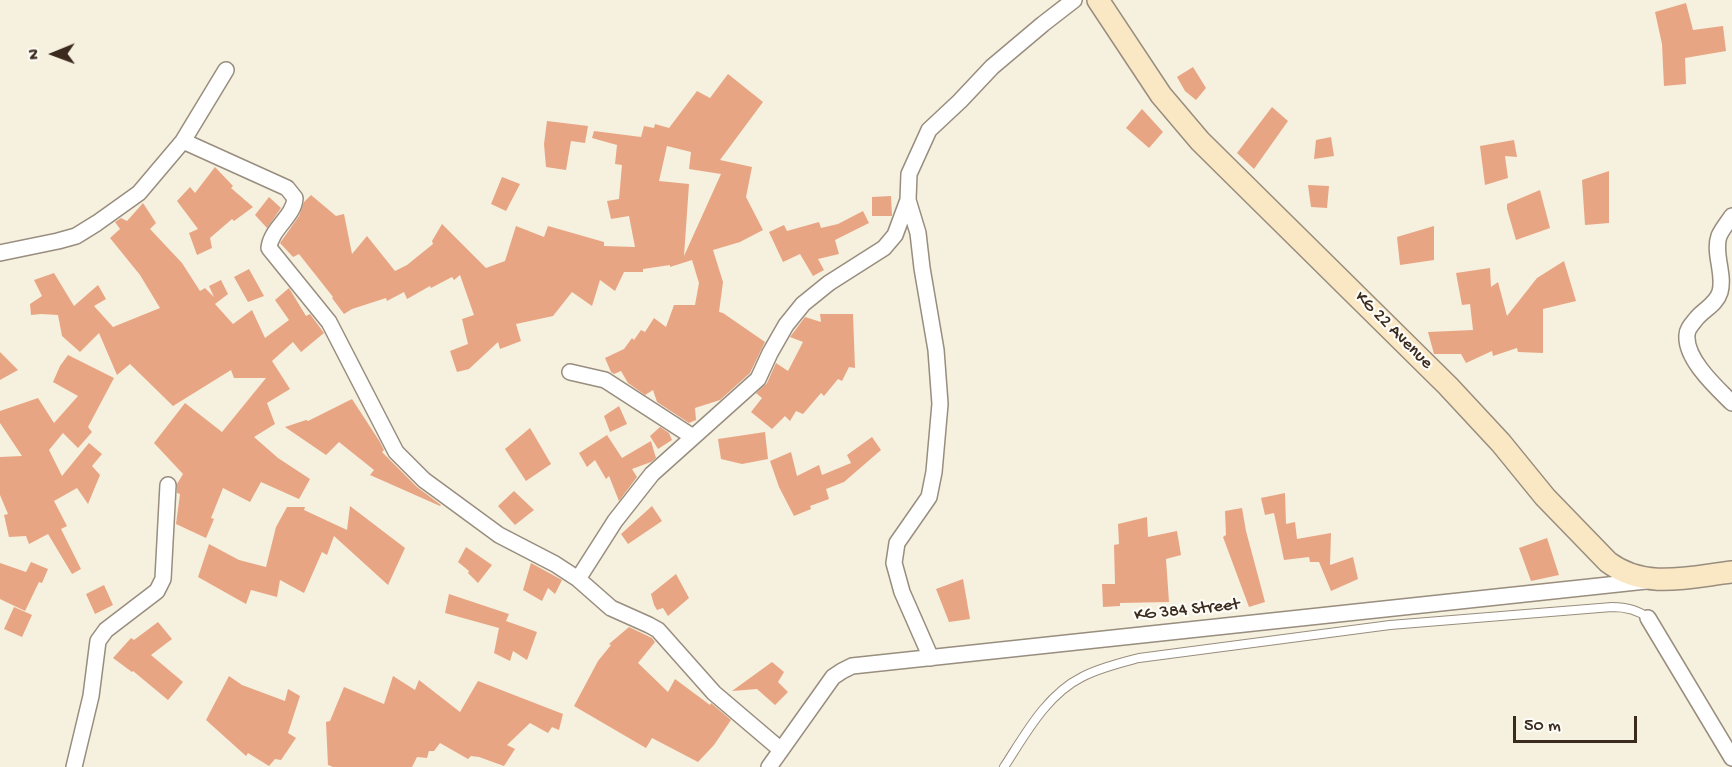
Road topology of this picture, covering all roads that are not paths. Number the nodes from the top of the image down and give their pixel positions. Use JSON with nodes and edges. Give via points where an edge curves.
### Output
{"nodes":[{"id":1,"x":1074,"y":0,"type":"edge"},
{"id":2,"x":1098,"y":0,"type":"edge"},
{"id":3,"x":226,"y":70,"type":"dead end"},
{"id":4,"x":183,"y":141,"type":"junction"},
{"id":5,"x":909,"y":200,"type":"junction"},
{"id":6,"x":1732,"y":216,"type":"edge"},
{"id":7,"x":0,"y":252,"type":"edge"},
{"id":8,"x":570,"y":372,"type":"dead end"},
{"id":9,"x":1732,"y":403,"type":"edge"},
{"id":10,"x":693,"y":437,"type":"junction"},
{"id":11,"x":168,"y":485,"type":"dead end"},
{"id":12,"x":1732,"y":572,"type":"edge"},
{"id":13,"x":578,"y":579,"type":"junction"},
{"id":14,"x":1658,"y":580,"type":"junction"},
{"id":15,"x":1648,"y":618,"type":"joint"},
{"id":16,"x":931,"y":658,"type":"junction"},
{"id":17,"x":781,"y":750,"type":"junction"},
{"id":18,"x":1732,"y":758,"type":"edge"},
{"id":19,"x":74,"y":767,"type":"edge"},
{"id":20,"x":769,"y":767,"type":"edge"},
{"id":21,"x":1004,"y":767,"type":"edge"}],
"edges":[{"from":1,"to":5,"type":"street","via":[[992,67],[929,130],[909,174]]},
{"from":2,"to":14,"type":"street","name":"KG 22 Avenue","via":[[1161,95],[1200,141],[1449,386],[1592,547],[1618,570]]},
{"from":3,"to":4,"type":"street"},
{"from":4,"to":7,"type":"street","via":[[139,193],[98,223],[67,239]]},
{"from":4,"to":13,"type":"street","via":[[287,188],[295,198],[295,205],[270,240],[269,248],[329,322],[396,452],[456,505],[499,535]]},
{"from":5,"to":10,"type":"street","via":[[895,235],[884,248],[803,304],[786,325],[758,379]]},
{"from":5,"to":16,"type":"street","via":[[918,233],[936,350],[939,404],[929,496],[897,543],[894,563],[902,592]]},
{"from":6,"to":9,"type":"street","via":[[1719,236],[1720,291],[1716,301],[1687,332],[1687,348]]},
{"from":8,"to":10,"type":"street","via":[[604,380]]},
{"from":10,"to":13,"type":"street","via":[[652,474],[615,521]]},
{"from":11,"to":19,"type":"street","via":[[163,579],[157,591],[106,630],[98,641],[91,696]]},
{"from":12,"to":14,"type":"street","name":"KG 22 Avenue"},
{"from":13,"to":17,"type":"street","via":[[611,608],[657,630],[714,693]]},
{"from":14,"to":16,"type":"street","name":"KG 384 Street"},
{"from":15,"to":18,"type":"street"},
{"from":15,"to":21,"type":"lane","via":[[1625,607],[1611,607],[1390,625],[1139,658],[1081,677],[1059,694],[1037,718]]},
{"from":16,"to":17,"type":"street","name":"KG 384 Street","via":[[852,666],[842,671],[833,677]]},
{"from":17,"to":20,"type":"street","name":"KG 384 Street"}]}
